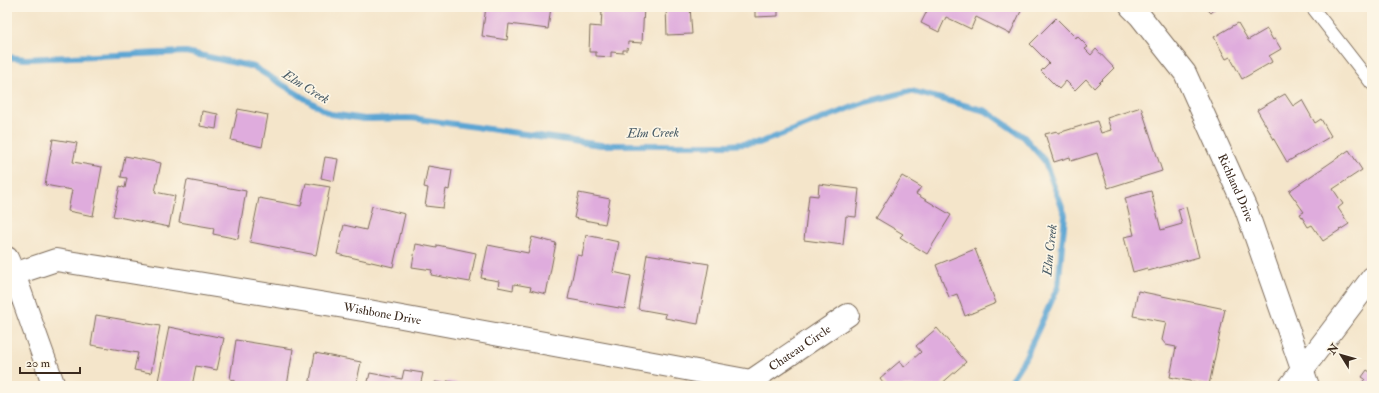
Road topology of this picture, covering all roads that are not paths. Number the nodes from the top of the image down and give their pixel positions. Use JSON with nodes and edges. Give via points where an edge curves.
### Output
{"nodes":[{"id":1,"x":1131,"y":7,"type":"edge"},
{"id":2,"x":1312,"y":7,"type":"edge"},
{"id":3,"x":1372,"y":84,"type":"edge"},
{"id":4,"x":11,"y":266,"type":"edge"},
{"id":5,"x":1372,"y":278,"type":"edge"},
{"id":6,"x":848,"y":315,"type":"dead end"},
{"id":7,"x":1300,"y":381,"type":"edge"},
{"id":8,"x":751,"y":383,"type":"edge"},
{"id":9,"x":54,"y":386,"type":"edge"}],
"edges":[{"from":1,"to":7,"type":"street","name":"Richland Drive","via":[[1185,73],[1246,209]]},
{"from":2,"to":3,"type":"lane"},
{"from":4,"to":8,"type":"street","name":"Wishbone Drive","via":[[56,260],[369,311]]},
{"from":4,"to":9,"type":"street"},
{"from":5,"to":7,"type":"street"},
{"from":6,"to":8,"type":"street","name":"Chateau Circle"}]}
